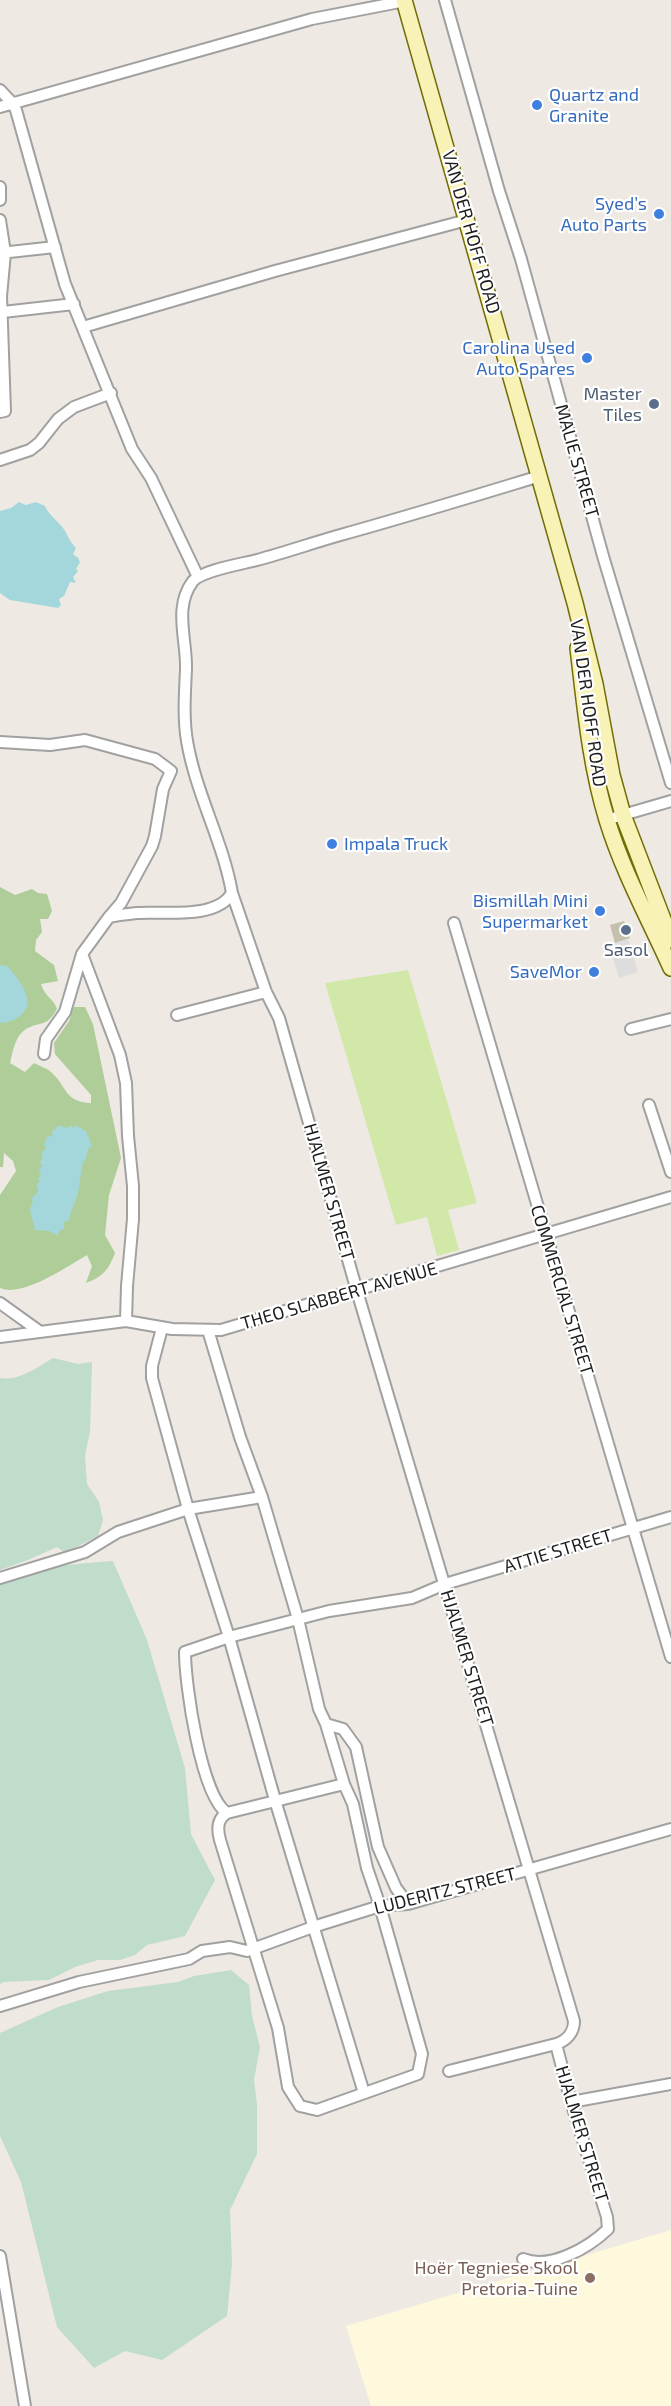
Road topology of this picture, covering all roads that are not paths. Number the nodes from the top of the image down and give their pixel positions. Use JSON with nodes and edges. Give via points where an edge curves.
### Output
{"nodes":[{"id":1,"x":404,"y":0,"type":"edge"},
{"id":2,"x":445,"y":0,"type":"edge"},
{"id":3,"x":0,"y":90,"type":"edge"},
{"id":4,"x":13,"y":104,"type":"junction"},
{"id":5,"x":0,"y":107,"type":"edge"},
{"id":6,"x":0,"y":187,"type":"edge"},
{"id":7,"x":0,"y":200,"type":"edge"},
{"id":8,"x":0,"y":220,"type":"edge"},
{"id":9,"x":467,"y":220,"type":"junction"},
{"id":10,"x":55,"y":247,"type":"junction"},
{"id":11,"x":2,"y":253,"type":"edge"},
{"id":12,"x":74,"y":304,"type":"junction"},
{"id":13,"x":3,"y":312,"type":"junction"},
{"id":14,"x":83,"y":327,"type":"junction"},
{"id":15,"x":1,"y":336,"type":"edge"},
{"id":16,"x":111,"y":393,"type":"junction"},
{"id":17,"x":0,"y":412,"type":"edge"},
{"id":18,"x":0,"y":460,"type":"edge"},
{"id":19,"x":540,"y":476,"type":"junction"},
{"id":20,"x":198,"y":577,"type":"junction"},
{"id":21,"x":575,"y":603,"type":"junction"},
{"id":22,"x":0,"y":742,"type":"edge"},
{"id":23,"x":671,"y":783,"type":"edge"},
{"id":24,"x":671,"y":801,"type":"edge"},
{"id":25,"x":623,"y":815,"type":"junction"},
{"id":26,"x":607,"y":819,"type":"junction"},
{"id":27,"x":232,"y":893,"type":"junction"},
{"id":28,"x":109,"y":917,"type":"junction"},
{"id":29,"x":453,"y":923,"type":"dead end"},
{"id":30,"x":671,"y":940,"type":"edge"},
{"id":31,"x":82,"y":954,"type":"junction"},
{"id":32,"x":671,"y":968,"type":"edge"},
{"id":33,"x":266,"y":992,"type":"junction"},
{"id":34,"x":177,"y":1015,"type":"dead end"},
{"id":35,"x":671,"y":1019,"type":"edge"},
{"id":36,"x":631,"y":1029,"type":"dead end"},
{"id":37,"x":44,"y":1054,"type":"dead end"},
{"id":38,"x":649,"y":1105,"type":"dead end"},
{"id":39,"x":671,"y":1172,"type":"edge"},
{"id":40,"x":671,"y":1197,"type":"edge"},
{"id":41,"x":545,"y":1236,"type":"junction"},
{"id":42,"x":357,"y":1291,"type":"junction"},
{"id":43,"x":0,"y":1304,"type":"edge"},
{"id":44,"x":126,"y":1321,"type":"junction"},
{"id":45,"x":162,"y":1328,"type":"junction"},
{"id":46,"x":208,"y":1330,"type":"junction"},
{"id":47,"x":39,"y":1331,"type":"junction"},
{"id":48,"x":0,"y":1337,"type":"edge"},
{"id":49,"x":262,"y":1497,"type":"junction"},
{"id":50,"x":188,"y":1509,"type":"junction"},
{"id":51,"x":671,"y":1517,"type":"edge"},
{"id":52,"x":633,"y":1528,"type":"junction"},
{"id":53,"x":0,"y":1578,"type":"edge"},
{"id":54,"x":445,"y":1584,"type":"junction"},
{"id":55,"x":298,"y":1619,"type":"junction"},
{"id":56,"x":229,"y":1637,"type":"junction"},
{"id":57,"x":671,"y":1657,"type":"edge"},
{"id":58,"x":326,"y":1724,"type":"junction"},
{"id":59,"x":344,"y":1784,"type":"junction"},
{"id":60,"x":275,"y":1800,"type":"junction"},
{"id":61,"x":353,"y":1804,"type":"junction"},
{"id":62,"x":227,"y":1813,"type":"junction"},
{"id":63,"x":374,"y":1821,"type":"junction"},
{"id":64,"x":671,"y":1829,"type":"edge"},
{"id":65,"x":530,"y":1870,"type":"junction"},
{"id":66,"x":408,"y":1904,"type":"junction"},
{"id":67,"x":380,"y":1906,"type":"junction"},
{"id":68,"x":313,"y":1927,"type":"junction"},
{"id":69,"x":255,"y":1948,"type":"junction"},
{"id":70,"x":0,"y":2006,"type":"edge"},
{"id":71,"x":556,"y":2044,"type":"junction"},
{"id":72,"x":449,"y":2071,"type":"dead end"},
{"id":73,"x":671,"y":2084,"type":"edge"},
{"id":74,"x":364,"y":2093,"type":"junction"},
{"id":75,"x":571,"y":2102,"type":"junction"},
{"id":76,"x":0,"y":2256,"type":"edge"},
{"id":77,"x":523,"y":2259,"type":"dead end"},
{"id":78,"x":1,"y":2271,"type":"edge"},
{"id":79,"x":25,"y":2406,"type":"edge"}],
"edges":[{"from":1,"to":4,"type":"street","via":[[312,19]]},
{"from":1,"to":9,"type":"main road","name":"VAN DER HOFF ROAD"},
{"from":2,"to":23,"type":"street","name":"MALIE STREET"},
{"from":3,"to":4,"type":"street"},
{"from":4,"to":5,"type":"street"},
{"from":4,"to":10,"type":"street"},
{"from":6,"to":7,"type":"street"},
{"from":8,"to":11,"type":"street"},
{"from":9,"to":14,"type":"street"},
{"from":9,"to":19,"type":"main road","name":"VAN DER HOFF ROAD"},
{"from":10,"to":11,"type":"street"},
{"from":10,"to":12,"type":"street"},
{"from":11,"to":13,"type":"street"},
{"from":12,"to":13,"type":"street"},
{"from":12,"to":14,"type":"street"},
{"from":13,"to":15,"type":"street"},
{"from":14,"to":16,"type":"street"},
{"from":15,"to":17,"type":"street","via":[[5,411]]},
{"from":16,"to":18,"type":"street","via":[[74,407],[30,450]]},
{"from":16,"to":20,"type":"street","via":[[132,449],[151,478]]},
{"from":19,"to":20,"type":"street"},
{"from":19,"to":21,"type":"main road","name":"VAN DER HOFF ROAD"},
{"from":20,"to":27,"type":"street","name":"HJALMER STREET","via":[[187,590],[182,613],[187,741]]},
{"from":21,"to":25,"type":"main road","name":"VAN DER HOFF ROAD"},
{"from":21,"to":26,"type":"main road","name":"VAN DER HOFF ROAD","via":[[590,747]]},
{"from":22,"to":28,"type":"street","via":[[50,745],[85,740],[155,759],[171,771],[163,789],[152,846],[121,903]]},
{"from":24,"to":25,"type":"street"},
{"from":25,"to":26,"type":"street"},
{"from":25,"to":30,"type":"main road","name":"VAN DER HOFF ROAD"},
{"from":26,"to":32,"type":"main road","name":"VAN DER HOFF ROAD"},
{"from":27,"to":28,"type":"street","via":[[218,906],[196,912]]},
{"from":27,"to":33,"type":"street","name":"HJALMER STREET"},
{"from":28,"to":31,"type":"street"},
{"from":29,"to":41,"type":"street","name":"COMMERCIAL STREET"},
{"from":31,"to":37,"type":"street","via":[[65,1012],[46,1039]]},
{"from":31,"to":44,"type":"street","via":[[120,1055],[126,1083],[134,1208]]},
{"from":33,"to":34,"type":"street"},
{"from":33,"to":42,"type":"street","name":"HJALMER STREET","via":[[279,1018]]},
{"from":35,"to":36,"type":"street"},
{"from":38,"to":39,"type":"street"},
{"from":40,"to":41,"type":"street","name":"THEO SLABBERT AVENUE"},
{"from":41,"to":42,"type":"street","name":"THEO SLABBERT AVENUE"},
{"from":41,"to":52,"type":"street","name":"COMMERCIAL STREET"},
{"from":42,"to":46,"type":"street","name":"THEO SLABBERT AVENUE","via":[[221,1330]]},
{"from":42,"to":54,"type":"street","name":"HJALMER STREET"},
{"from":43,"to":47,"type":"street"},
{"from":44,"to":45,"type":"street","name":"THEO SLABBERT AVENUE"},
{"from":44,"to":47,"type":"street","name":"THEO SLABBERT AVENUE"},
{"from":45,"to":46,"type":"street","name":"THEO SLABBERT AVENUE"},
{"from":45,"to":50,"type":"street","via":[[152,1378]]},
{"from":46,"to":49,"type":"street"},
{"from":47,"to":48,"type":"street","name":"THEO SLABBERT AVENUE"},
{"from":49,"to":50,"type":"street"},
{"from":49,"to":55,"type":"street"},
{"from":50,"to":53,"type":"street","via":[[118,1532],[85,1552]]},
{"from":50,"to":56,"type":"street"},
{"from":51,"to":52,"type":"street","name":"ATTIE STREET"},
{"from":52,"to":54,"type":"street","name":"ATTIE STREET"},
{"from":52,"to":57,"type":"street","name":"COMMERCIAL STREET"},
{"from":54,"to":55,"type":"street","name":"ATTIE STREET","via":[[412,1598],[346,1607]]},
{"from":54,"to":65,"type":"street","name":"HJALMER STREET"},
{"from":55,"to":56,"type":"street","name":"ATTIE STREET"},
{"from":55,"to":58,"type":"street"},
{"from":56,"to":60,"type":"street"},
{"from":56,"to":62,"type":"street","name":"ATTIE STREET","via":[[185,1652],[196,1738],[210,1784],[221,1809]]},
{"from":58,"to":59,"type":"street"},
{"from":58,"to":63,"type":"street","via":[[344,1729],[356,1746]]},
{"from":59,"to":60,"type":"street"},
{"from":59,"to":61,"type":"street"},
{"from":60,"to":62,"type":"street"},
{"from":60,"to":68,"type":"street"},
{"from":61,"to":63,"type":"street"},
{"from":61,"to":67,"type":"street"},
{"from":62,"to":69,"type":"street","via":[[221,1816],[218,1832]]},
{"from":63,"to":66,"type":"street","via":[[378,1847],[389,1875]]},
{"from":64,"to":65,"type":"street","name":"LUDERITZ STREET"},
{"from":65,"to":66,"type":"street","name":"LUDERITZ STREET"},
{"from":65,"to":71,"type":"street","name":"HJALMER STREET","via":[[574,2021],[572,2032]]},
{"from":66,"to":67,"type":"street","name":"LUDERITZ STREET"},
{"from":67,"to":68,"type":"street","name":"LUDERITZ STREET"},
{"from":67,"to":74,"type":"street","via":[[422,2054],[418,2074]]},
{"from":68,"to":69,"type":"street","name":"LUDERITZ STREET"},
{"from":68,"to":74,"type":"street"},
{"from":69,"to":70,"type":"street","via":[[202,1951],[189,1959],[79,1982]]},
{"from":69,"to":74,"type":"street","via":[[278,2028],[288,2087],[300,2106],[317,2110]]},
{"from":71,"to":72,"type":"street"},
{"from":71,"to":75,"type":"street","name":"HJALMER STREET"},
{"from":73,"to":75,"type":"street"},
{"from":75,"to":77,"type":"street","name":"HJALMER STREET","via":[[608,2229],[566,2256],[533,2263]]},
{"from":76,"to":78,"type":"street"},
{"from":78,"to":79,"type":"street"}]}
